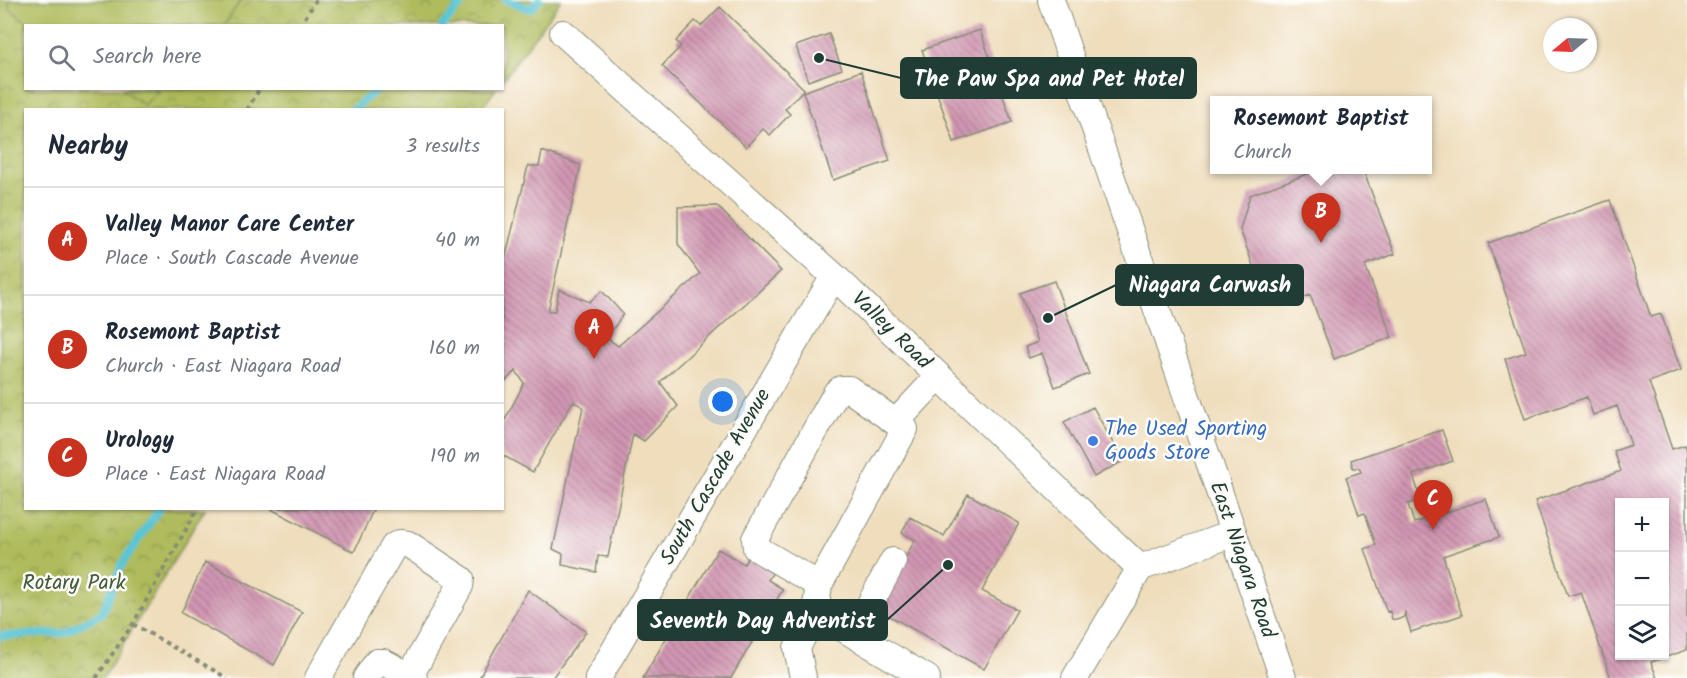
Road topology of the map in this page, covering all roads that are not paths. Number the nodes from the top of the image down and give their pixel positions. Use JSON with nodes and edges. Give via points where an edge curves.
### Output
{"nodes":[{"id":1,"x":1051,"y":0,"type":"edge"},
{"id":2,"x":563,"y":33,"type":"dead end"},
{"id":3,"x":834,"y":276,"type":"junction"},
{"id":4,"x":939,"y":376,"type":"junction"},
{"id":5,"x":897,"y":421,"type":"junction"},
{"id":6,"x":1233,"y":533,"type":"junction"},
{"id":7,"x":893,"y":561,"type":"dead end"},
{"id":8,"x":1140,"y":568,"type":"junction"},
{"id":9,"x":819,"y":585,"type":"junction"},
{"id":10,"x":815,"y":612,"type":"junction"},
{"id":11,"x":854,"y":634,"type":"junction"},
{"id":12,"x":412,"y":677,"type":"edge"},
{"id":13,"x":318,"y":678,"type":"edge"},
{"id":14,"x":366,"y":678,"type":"edge"},
{"id":15,"x":598,"y":678,"type":"edge"},
{"id":16,"x":803,"y":678,"type":"edge"},
{"id":17,"x":927,"y":678,"type":"edge"},
{"id":18,"x":1075,"y":678,"type":"edge"},
{"id":19,"x":1283,"y":678,"type":"edge"}],
"edges":[{"from":1,"to":6,"type":"street","name":"East Niagara Road"},
{"from":2,"to":3,"type":"street","name":"Valley Road"},
{"from":3,"to":4,"type":"street","name":"Valley Road"},
{"from":3,"to":15,"type":"street","name":"South Cascade Avenue"},
{"from":4,"to":5,"type":"street"},
{"from":4,"to":8,"type":"street","name":"Valley Road"},
{"from":5,"to":9,"type":"street","via":[[903,424],[904,433]]},
{"from":5,"to":9,"type":"street","via":[[849,389],[836,393],[755,539],[756,548]]},
{"from":6,"to":8,"type":"street"},
{"from":6,"to":19,"type":"street","name":"East Niagara Road"},
{"from":7,"to":11,"type":"street"},
{"from":8,"to":18,"type":"street"},
{"from":9,"to":10,"type":"street"},
{"from":10,"to":11,"type":"street"},
{"from":10,"to":16,"type":"street","via":[[797,648]]},
{"from":11,"to":17,"type":"street"},
{"from":12,"to":13,"type":"street","via":[[461,579],[408,544],[400,543],[394,546]]},
{"from":12,"to":14,"type":"street","via":[[377,662]]}]}
